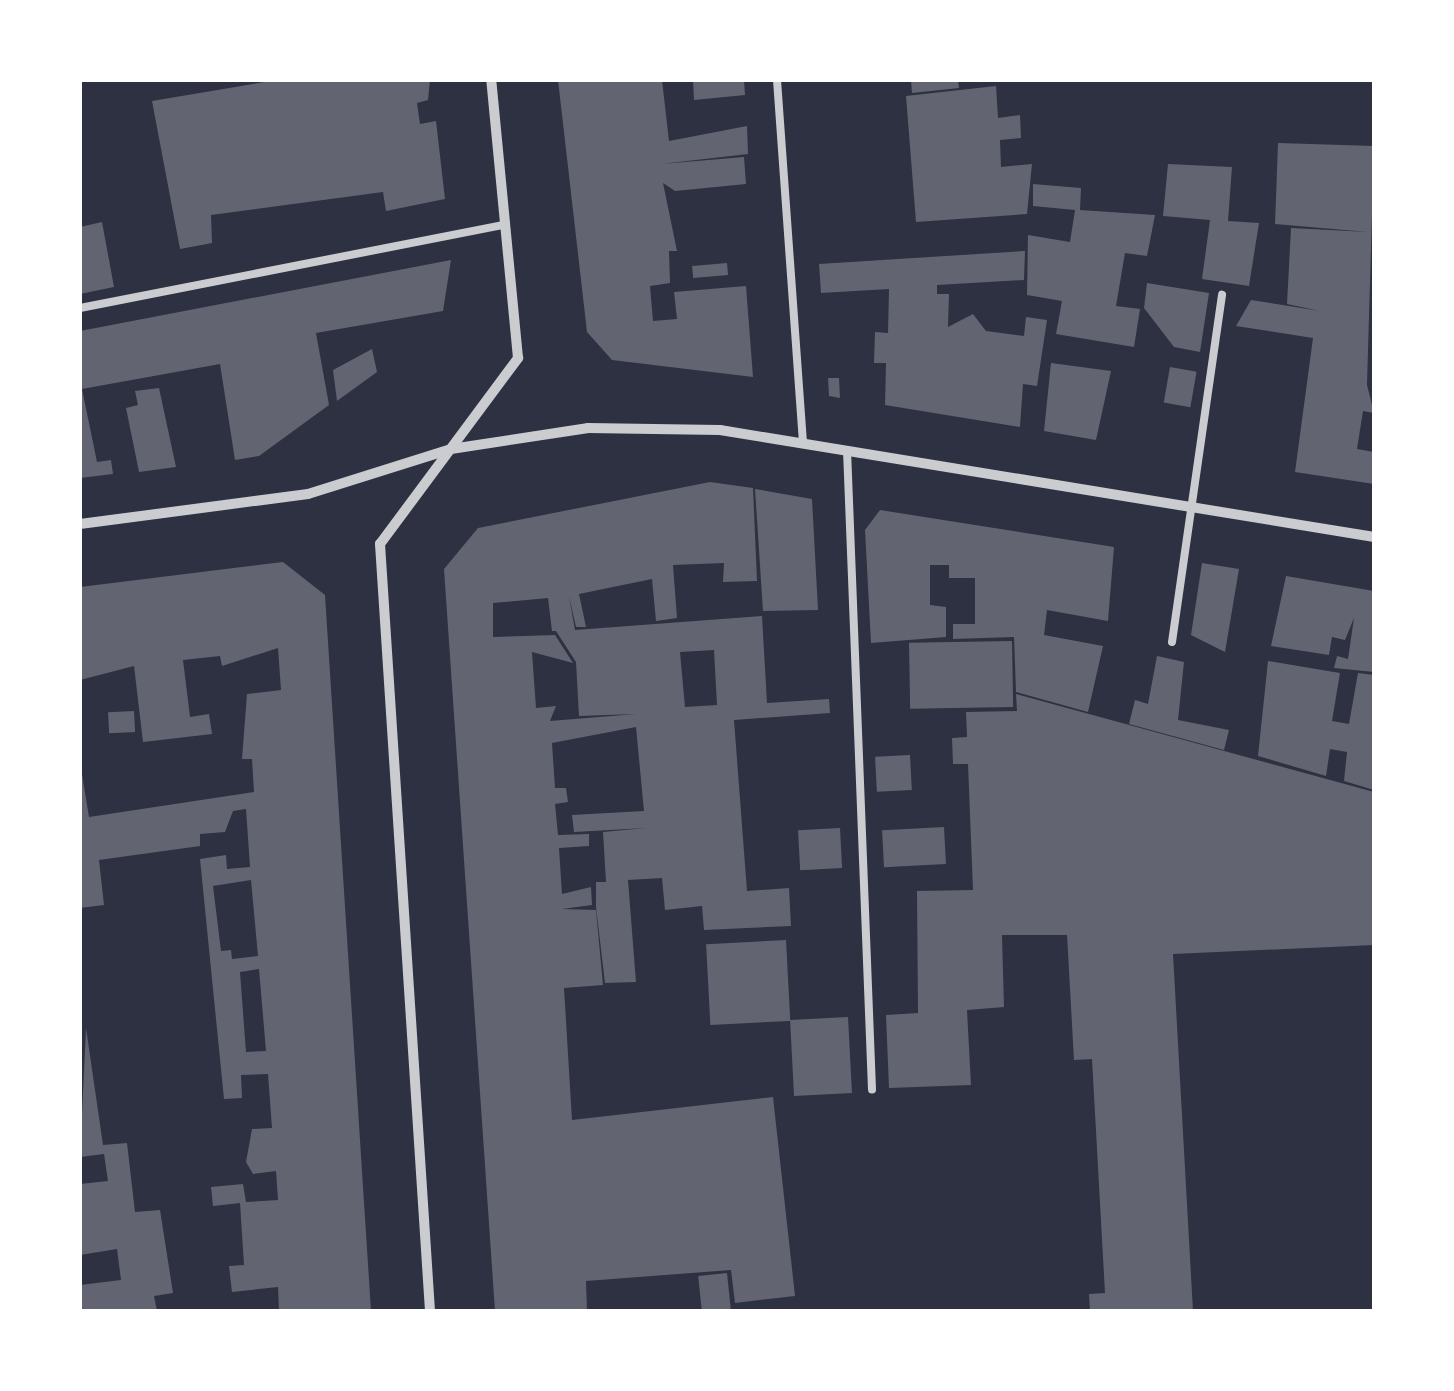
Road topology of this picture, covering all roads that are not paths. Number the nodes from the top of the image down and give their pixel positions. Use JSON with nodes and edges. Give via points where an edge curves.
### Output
{"nodes":[{"id":1,"x":492,"y":80,"type":"edge"},
{"id":2,"x":778,"y":80,"type":"edge"},
{"id":3,"x":505,"y":226,"type":"junction"},
{"id":4,"x":1222,"y":295,"type":"dead end"},
{"id":5,"x":80,"y":308,"type":"edge"},
{"id":6,"x":803,"y":443,"type":"junction"},
{"id":7,"x":450,"y":449,"type":"junction"},
{"id":8,"x":847,"y":450,"type":"junction"},
{"id":9,"x":1192,"y":507,"type":"junction"},
{"id":10,"x":80,"y":524,"type":"edge"},
{"id":11,"x":1374,"y":537,"type":"edge"},
{"id":12,"x":1172,"y":642,"type":"dead end"},
{"id":13,"x":872,"y":1090,"type":"dead end"},
{"id":14,"x":430,"y":1311,"type":"edge"}],
"edges":[{"from":1,"to":3,"type":"street"},
{"from":2,"to":6,"type":"lane"},
{"from":3,"to":5,"type":"lane"},
{"from":3,"to":7,"type":"street","via":[[518,358]]},
{"from":4,"to":9,"type":"lane"},
{"from":6,"to":7,"type":"street","via":[[588,428]]},
{"from":6,"to":8,"type":"street"},
{"from":7,"to":10,"type":"street","via":[[308,494]]},
{"from":7,"to":14,"type":"street","via":[[380,544]]},
{"from":8,"to":9,"type":"street"},
{"from":8,"to":13,"type":"lane"},
{"from":9,"to":11,"type":"street"},
{"from":9,"to":12,"type":"lane"}]}
